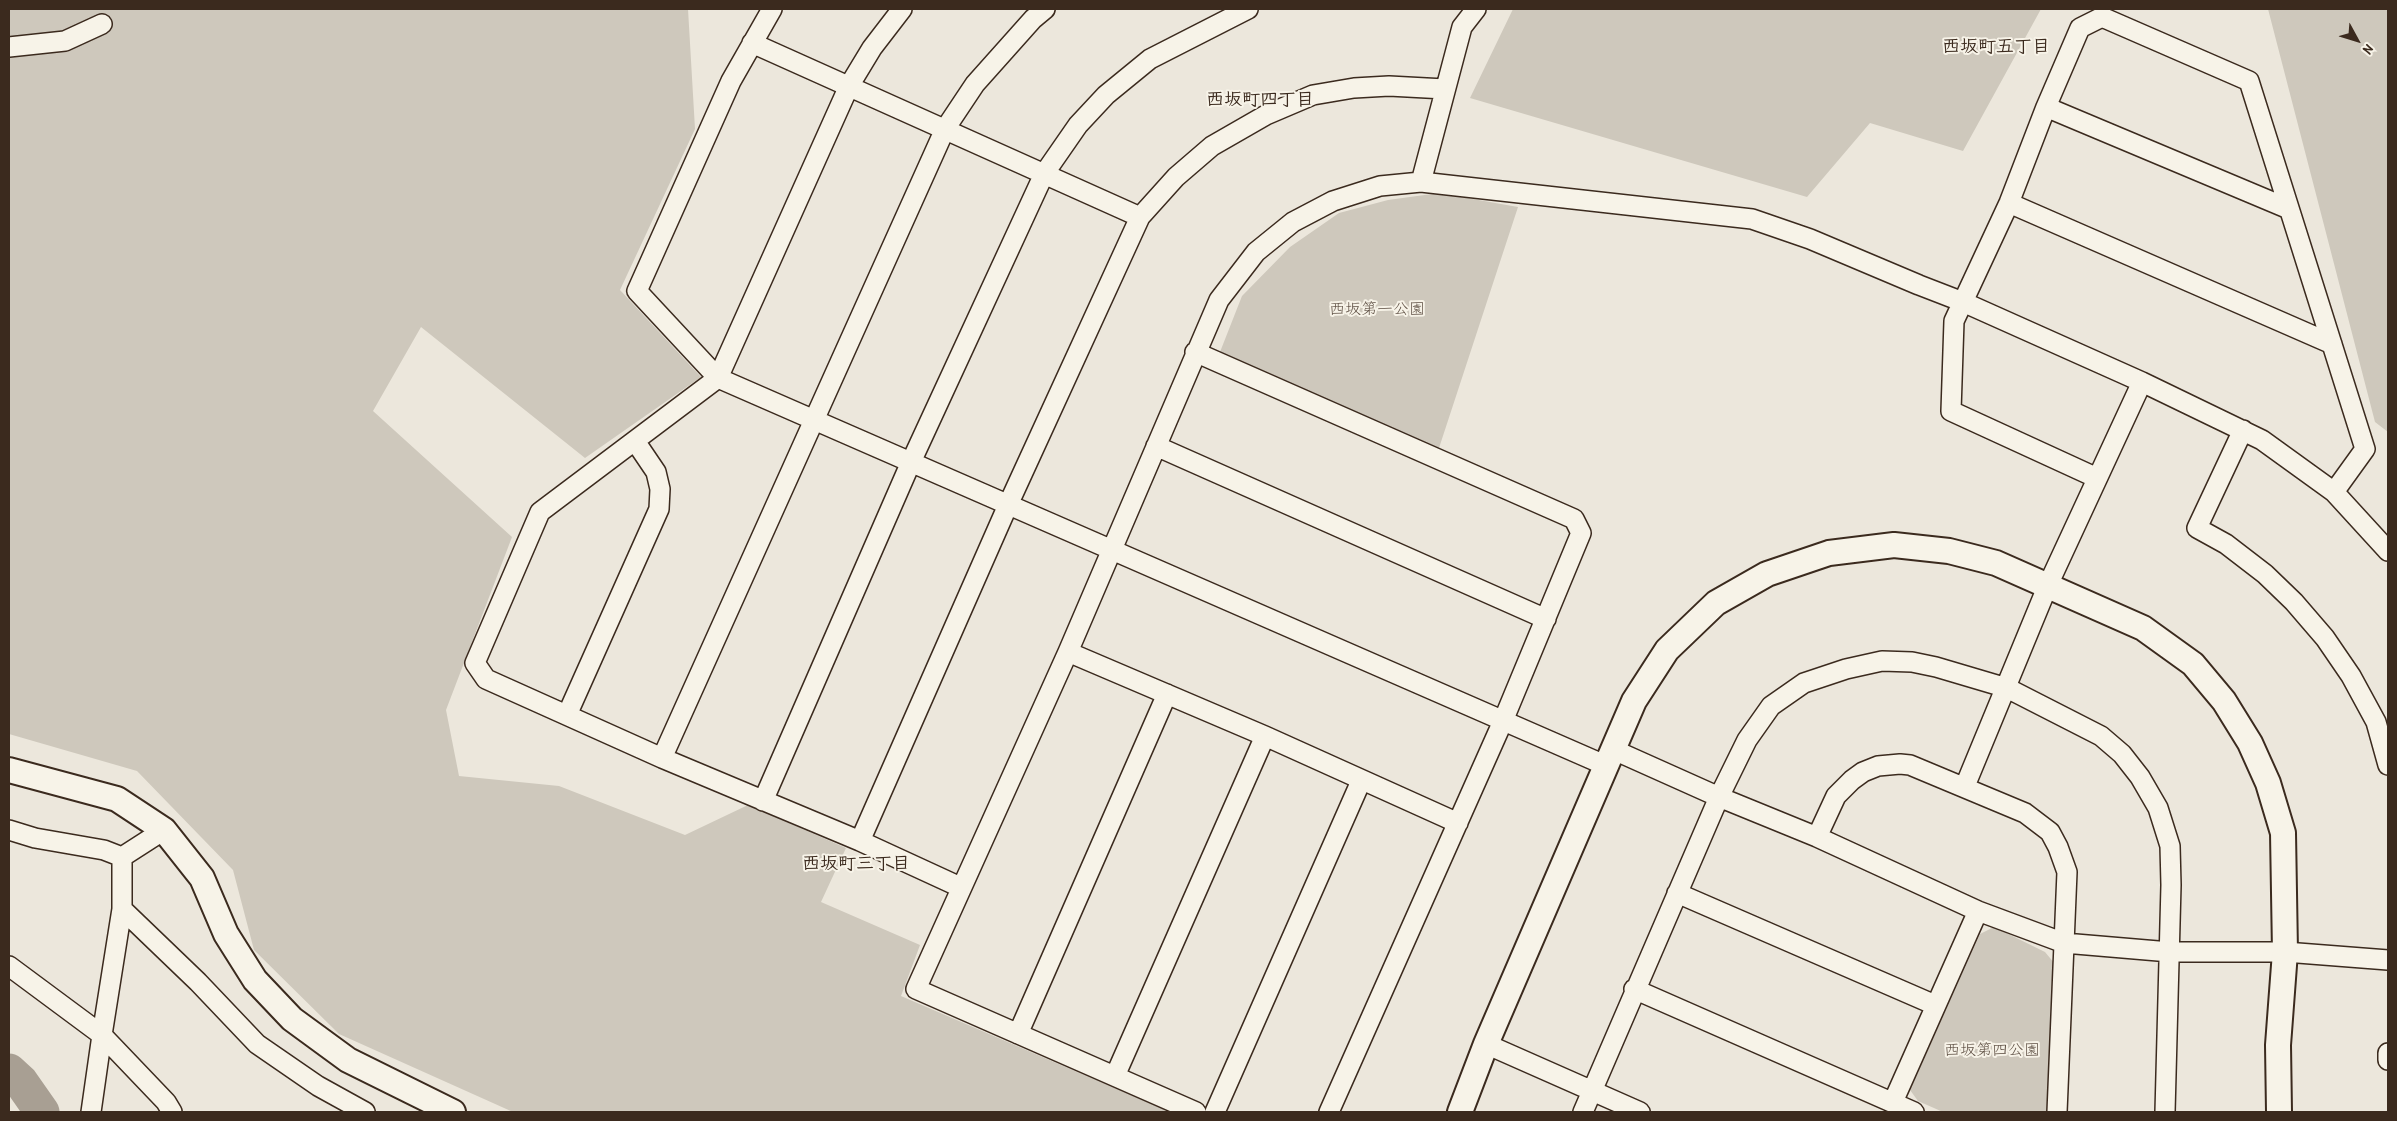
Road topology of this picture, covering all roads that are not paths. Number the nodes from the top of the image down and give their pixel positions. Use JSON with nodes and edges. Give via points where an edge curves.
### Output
{"nodes":[{"id":1,"x":772,"y":9,"type":"edge"},
{"id":2,"x":902,"y":9,"type":"edge"},
{"id":3,"x":1045,"y":9,"type":"edge"},
{"id":4,"x":1248,"y":9,"type":"edge"},
{"id":5,"x":1476,"y":9,"type":"edge"},
{"id":6,"x":102,"y":24,"type":"dead end"},
{"id":7,"x":752,"y":43,"type":"junction"},
{"id":8,"x":9,"y":47,"type":"edge"},
{"id":9,"x":849,"y":86,"type":"junction"},
{"id":10,"x":1445,"y":89,"type":"junction"},
{"id":11,"x":2046,"y":107,"type":"junction"},
{"id":12,"x":946,"y":129,"type":"junction"},
{"id":13,"x":1044,"y":174,"type":"junction"},
{"id":14,"x":1421,"y":182,"type":"junction"},
{"id":15,"x":2009,"y":203,"type":"junction"},
{"id":16,"x":2289,"y":209,"type":"junction"},
{"id":17,"x":1140,"y":217,"type":"junction"},
{"id":18,"x":1963,"y":302,"type":"junction"},
{"id":19,"x":2332,"y":344,"type":"junction"},
{"id":20,"x":1195,"y":352,"type":"junction"},
{"id":21,"x":718,"y":378,"type":"junction"},
{"id":22,"x":2142,"y":382,"type":"junction"},
{"id":23,"x":814,"y":420,"type":"junction"},
{"id":24,"x":2243,"y":430,"type":"junction"},
{"id":25,"x":635,"y":441,"type":"junction"},
{"id":26,"x":1156,"y":446,"type":"junction"},
{"id":27,"x":911,"y":462,"type":"junction"},
{"id":28,"x":2097,"y":478,"type":"junction"},
{"id":29,"x":2334,"y":492,"type":"junction"},
{"id":30,"x":1008,"y":505,"type":"junction"},
{"id":31,"x":1111,"y":550,"type":"junction"},
{"id":32,"x":2388,"y":550,"type":"edge"},
{"id":33,"x":2048,"y":586,"type":"junction"},
{"id":34,"x":1546,"y":619,"type":"junction"},
{"id":35,"x":1068,"y":652,"type":"junction"},
{"id":36,"x":2007,"y":688,"type":"junction"},
{"id":37,"x":1167,"y":694,"type":"junction"},
{"id":38,"x":567,"y":715,"type":"junction"},
{"id":39,"x":2382,"y":719,"type":"edge"},
{"id":40,"x":1503,"y":721,"type":"junction"},
{"id":41,"x":1265,"y":736,"type":"junction"},
{"id":42,"x":662,"y":758,"type":"junction"},
{"id":43,"x":1611,"y":758,"type":"junction"},
{"id":44,"x":2388,"y":765,"type":"edge"},
{"id":45,"x":9,"y":770,"type":"edge"},
{"id":46,"x":1361,"y":781,"type":"junction"},
{"id":47,"x":1965,"y":786,"type":"junction"},
{"id":48,"x":1718,"y":797,"type":"junction"},
{"id":49,"x":763,"y":801,"type":"junction"},
{"id":50,"x":1458,"y":823,"type":"junction"},
{"id":51,"x":9,"y":830,"type":"edge"},
{"id":52,"x":164,"y":830,"type":"junction"},
{"id":53,"x":1817,"y":837,"type":"junction"},
{"id":54,"x":860,"y":841,"type":"junction"},
{"id":55,"x":122,"y":857,"type":"junction"},
{"id":56,"x":960,"y":887,"type":"junction"},
{"id":57,"x":1677,"y":893,"type":"junction"},
{"id":58,"x":122,"y":909,"type":"junction"},
{"id":59,"x":1978,"y":911,"type":"junction"},
{"id":60,"x":2064,"y":943,"type":"junction"},
{"id":61,"x":2170,"y":952,"type":"junction"},
{"id":62,"x":2285,"y":952,"type":"junction"},
{"id":63,"x":2388,"y":960,"type":"edge"},
{"id":64,"x":9,"y":966,"type":"edge"},
{"id":65,"x":1634,"y":989,"type":"junction"},
{"id":66,"x":1935,"y":1005,"type":"junction"},
{"id":67,"x":102,"y":1034,"type":"junction"},
{"id":68,"x":1018,"y":1034,"type":"junction"},
{"id":69,"x":1486,"y":1044,"type":"junction"},
{"id":70,"x":2388,"y":1053,"type":"edge"},
{"id":71,"x":2388,"y":1060,"type":"edge"},
{"id":72,"x":1115,"y":1076,"type":"junction"},
{"id":73,"x":1592,"y":1091,"type":"junction"},
{"id":74,"x":1893,"y":1102,"type":"junction"},
{"id":75,"x":338,"y":1106,"type":"edge"},
{"id":76,"x":91,"y":1112,"type":"edge"},
{"id":77,"x":172,"y":1112,"type":"edge"},
{"id":78,"x":365,"y":1112,"type":"edge"},
{"id":79,"x":453,"y":1112,"type":"edge"},
{"id":80,"x":1196,"y":1112,"type":"edge"},
{"id":81,"x":1216,"y":1112,"type":"edge"},
{"id":82,"x":1329,"y":1112,"type":"edge"},
{"id":83,"x":1460,"y":1112,"type":"edge"},
{"id":84,"x":1583,"y":1112,"type":"edge"},
{"id":85,"x":1640,"y":1112,"type":"edge"},
{"id":86,"x":1914,"y":1112,"type":"edge"},
{"id":87,"x":2057,"y":1112,"type":"edge"},
{"id":88,"x":2164,"y":1112,"type":"edge"},
{"id":89,"x":2279,"y":1112,"type":"edge"}],
"edges":[{"from":1,"to":7,"type":"street"},
{"from":2,"to":9,"type":"street","via":[[872,48]]},
{"from":3,"to":12,"type":"street","via":[[975,84]]},
{"from":4,"to":13,"type":"street","via":[[1150,60],[1106,95],[1078,125]]},
{"from":5,"to":10,"type":"street","via":[[1462,27]]},
{"from":6,"to":8,"type":"street","via":[[65,41]]},
{"from":7,"to":9,"type":"street"},
{"from":7,"to":21,"type":"street","via":[[731,81],[637,291]]},
{"from":9,"to":12,"type":"street"},
{"from":9,"to":21,"type":"street"},
{"from":10,"to":14,"type":"street"},
{"from":10,"to":17,"type":"street","via":[[1389,86],[1313,95],[1266,115],[1212,146],[1176,177]]},
{"from":11,"to":15,"type":"street"},
{"from":11,"to":16,"type":"street"},
{"from":11,"to":16,"type":"street","via":[[2080,28],[2102,17],[2249,81]]},
{"from":12,"to":13,"type":"street"},
{"from":12,"to":23,"type":"street"},
{"from":13,"to":17,"type":"street"},
{"from":13,"to":27,"type":"street"},
{"from":14,"to":18,"type":"street","via":[[1752,219],[1810,239]]},
{"from":14,"to":20,"type":"street","via":[[1380,186],[1333,201],[1293,222],[1256,252],[1219,300]]},
{"from":15,"to":18,"type":"street"},
{"from":15,"to":19,"type":"street"},
{"from":16,"to":19,"type":"street"},
{"from":17,"to":30,"type":"street"},
{"from":18,"to":22,"type":"street"},
{"from":18,"to":28,"type":"street","via":[[1954,321],[1951,411]]},
{"from":19,"to":29,"type":"street","via":[[2365,449]]},
{"from":20,"to":26,"type":"street"},
{"from":20,"to":34,"type":"street","via":[[1574,519],[1581,534]]},
{"from":21,"to":23,"type":"street"},
{"from":21,"to":25,"type":"street"},
{"from":22,"to":24,"type":"street"},
{"from":22,"to":28,"type":"street"},
{"from":23,"to":27,"type":"street"},
{"from":23,"to":42,"type":"street"},
{"from":24,"to":29,"type":"street"},
{"from":24,"to":39,"type":"street","via":[[2197,528],[2226,544],[2294,602],[2325,638]]},
{"from":25,"to":38,"type":"street","via":[[656,472],[660,489],[659,508]]},
{"from":25,"to":38,"type":"street","via":[[540,512],[475,663],[486,679]]},
{"from":26,"to":31,"type":"street"},
{"from":26,"to":34,"type":"street"},
{"from":27,"to":30,"type":"street"},
{"from":27,"to":49,"type":"street"},
{"from":28,"to":33,"type":"street"},
{"from":29,"to":32,"type":"street"},
{"from":30,"to":31,"type":"street"},
{"from":30,"to":54,"type":"street"},
{"from":31,"to":35,"type":"street"},
{"from":31,"to":40,"type":"street"},
{"from":33,"to":36,"type":"street"},
{"from":33,"to":43,"type":"street","via":[[1996,563],[1949,551],[1894,545],[1829,553],[1767,574],[1716,603],[1667,650],[1634,701]]},
{"from":33,"to":62,"type":"street","via":[[2143,628],[2193,664],[2224,701],[2250,743],[2268,783],[2284,833]]},
{"from":34,"to":40,"type":"street"},
{"from":35,"to":37,"type":"street"},
{"from":35,"to":56,"type":"street"},
{"from":36,"to":47,"type":"street"},
{"from":36,"to":48,"type":"street","via":[[1936,667],[1882,661],[1804,683],[1771,706],[1747,740]]},
{"from":36,"to":61,"type":"street","via":[[2101,736],[2122,754],[2140,777],[2158,808],[2170,846]]},
{"from":37,"to":41,"type":"street"},
{"from":37,"to":68,"type":"street"},
{"from":38,"to":42,"type":"street"},
{"from":39,"to":44,"type":"street"},
{"from":40,"to":43,"type":"street"},
{"from":40,"to":50,"type":"street"},
{"from":41,"to":46,"type":"street"},
{"from":41,"to":72,"type":"street"},
{"from":42,"to":49,"type":"street"},
{"from":43,"to":48,"type":"street"},
{"from":43,"to":69,"type":"street"},
{"from":45,"to":52,"type":"street","via":[[117,799]]},
{"from":46,"to":50,"type":"street"},
{"from":46,"to":81,"type":"street"},
{"from":47,"to":53,"type":"street","via":[[1910,765],[1878,766],[1863,772],[1836,796]]},
{"from":47,"to":60,"type":"street","via":[[2025,814],[2050,832],[2067,872]]},
{"from":48,"to":53,"type":"street"},
{"from":48,"to":57,"type":"street"},
{"from":49,"to":54,"type":"street"},
{"from":50,"to":82,"type":"street"},
{"from":51,"to":55,"type":"street","via":[[104,850]]},
{"from":52,"to":55,"type":"street"},
{"from":52,"to":79,"type":"street","via":[[202,878],[226,934],[254,980],[292,1019],[348,1060]]},
{"from":53,"to":59,"type":"street"},
{"from":54,"to":56,"type":"street"},
{"from":55,"to":58,"type":"street"},
{"from":56,"to":68,"type":"street","via":[[916,989]]},
{"from":57,"to":65,"type":"street"},
{"from":57,"to":66,"type":"street"},
{"from":58,"to":67,"type":"street"},
{"from":58,"to":75,"type":"street","via":[[257,1044]]},
{"from":59,"to":60,"type":"street"},
{"from":59,"to":66,"type":"street"},
{"from":60,"to":61,"type":"street"},
{"from":60,"to":87,"type":"street"},
{"from":61,"to":62,"type":"street"},
{"from":61,"to":88,"type":"street"},
{"from":62,"to":63,"type":"street"},
{"from":62,"to":89,"type":"street","via":[[2278,1045]]},
{"from":64,"to":67,"type":"street"},
{"from":65,"to":73,"type":"street"},
{"from":65,"to":74,"type":"street"},
{"from":66,"to":74,"type":"street"},
{"from":67,"to":76,"type":"street"},
{"from":67,"to":77,"type":"street"},
{"from":68,"to":72,"type":"street"},
{"from":69,"to":73,"type":"street"},
{"from":69,"to":83,"type":"street"},
{"from":70,"to":71,"type":"street"},
{"from":72,"to":80,"type":"street"},
{"from":73,"to":84,"type":"street"},
{"from":73,"to":85,"type":"street"},
{"from":74,"to":86,"type":"street"},
{"from":75,"to":78,"type":"street"}]}
